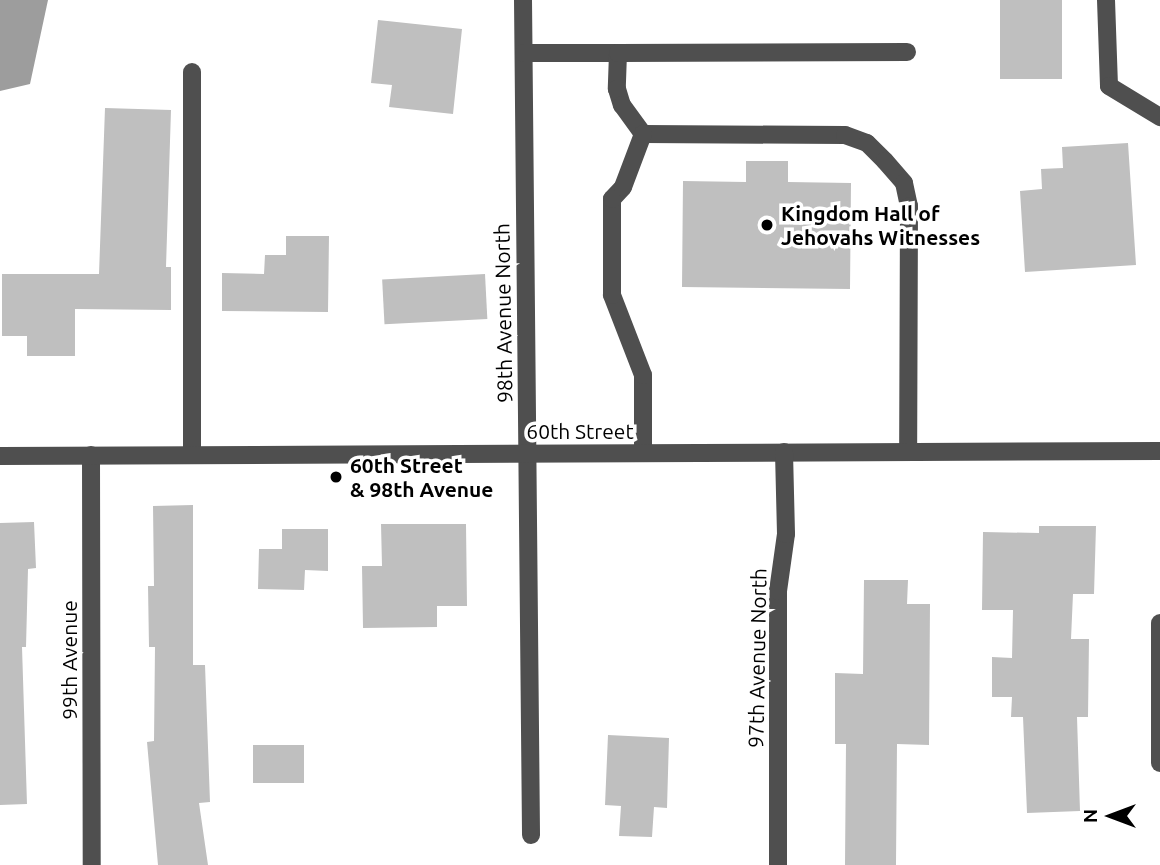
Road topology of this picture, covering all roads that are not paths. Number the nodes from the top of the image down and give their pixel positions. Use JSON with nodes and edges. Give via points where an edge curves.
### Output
{"nodes":[{"id":1,"x":523,"y":0,"type":"edge"},
{"id":2,"x":1106,"y":0,"type":"edge"},
{"id":3,"x":907,"y":52,"type":"dead end"},
{"id":4,"x":524,"y":53,"type":"junction"},
{"id":5,"x":618,"y":53,"type":"junction"},
{"id":6,"x":192,"y":72,"type":"dead end"},
{"id":7,"x":1160,"y":117,"type":"edge"},
{"id":8,"x":643,"y":134,"type":"junction"},
{"id":9,"x":1160,"y":451,"type":"edge"},
{"id":10,"x":784,"y":452,"type":"junction"},
{"id":11,"x":908,"y":452,"type":"junction"},
{"id":12,"x":527,"y":453,"type":"junction"},
{"id":13,"x":643,"y":453,"type":"junction"},
{"id":14,"x":91,"y":455,"type":"junction"},
{"id":15,"x":192,"y":455,"type":"junction"},
{"id":16,"x":0,"y":456,"type":"edge"},
{"id":17,"x":1160,"y":623,"type":"edge"},
{"id":18,"x":1160,"y":763,"type":"edge"},
{"id":19,"x":531,"y":835,"type":"dead end"},
{"id":20,"x":92,"y":865,"type":"edge"},
{"id":21,"x":778,"y":865,"type":"edge"}],
"edges":[{"from":1,"to":4,"type":"street","name":"98th Avenue North"},
{"from":2,"to":7,"type":"street","via":[[1109,86]]},
{"from":3,"to":5,"type":"street"},
{"from":4,"to":5,"type":"street"},
{"from":4,"to":12,"type":"street","name":"98th Avenue North"},
{"from":5,"to":8,"type":"street","via":[[617,89]]},
{"from":6,"to":15,"type":"street"},
{"from":8,"to":11,"type":"street","via":[[845,135],[867,143],[904,183],[909,206]]},
{"from":8,"to":13,"type":"street","via":[[623,187],[612,199],[612,295],[643,375]]},
{"from":9,"to":11,"type":"street","name":"60th Street"},
{"from":10,"to":11,"type":"street","name":"60th Street"},
{"from":10,"to":13,"type":"street","name":"60th Street"},
{"from":10,"to":21,"type":"street","name":"97th Avenue North","via":[[786,534],[778,591]]},
{"from":12,"to":13,"type":"street","name":"60th Street"},
{"from":12,"to":15,"type":"street","name":"60th Street"},
{"from":12,"to":19,"type":"street","name":"98th Avenue North"},
{"from":14,"to":15,"type":"street","name":"60th Street"},
{"from":14,"to":16,"type":"street","name":"60th Street"},
{"from":14,"to":20,"type":"street","name":"99th Avenue"},
{"from":17,"to":18,"type":"street"}]}
